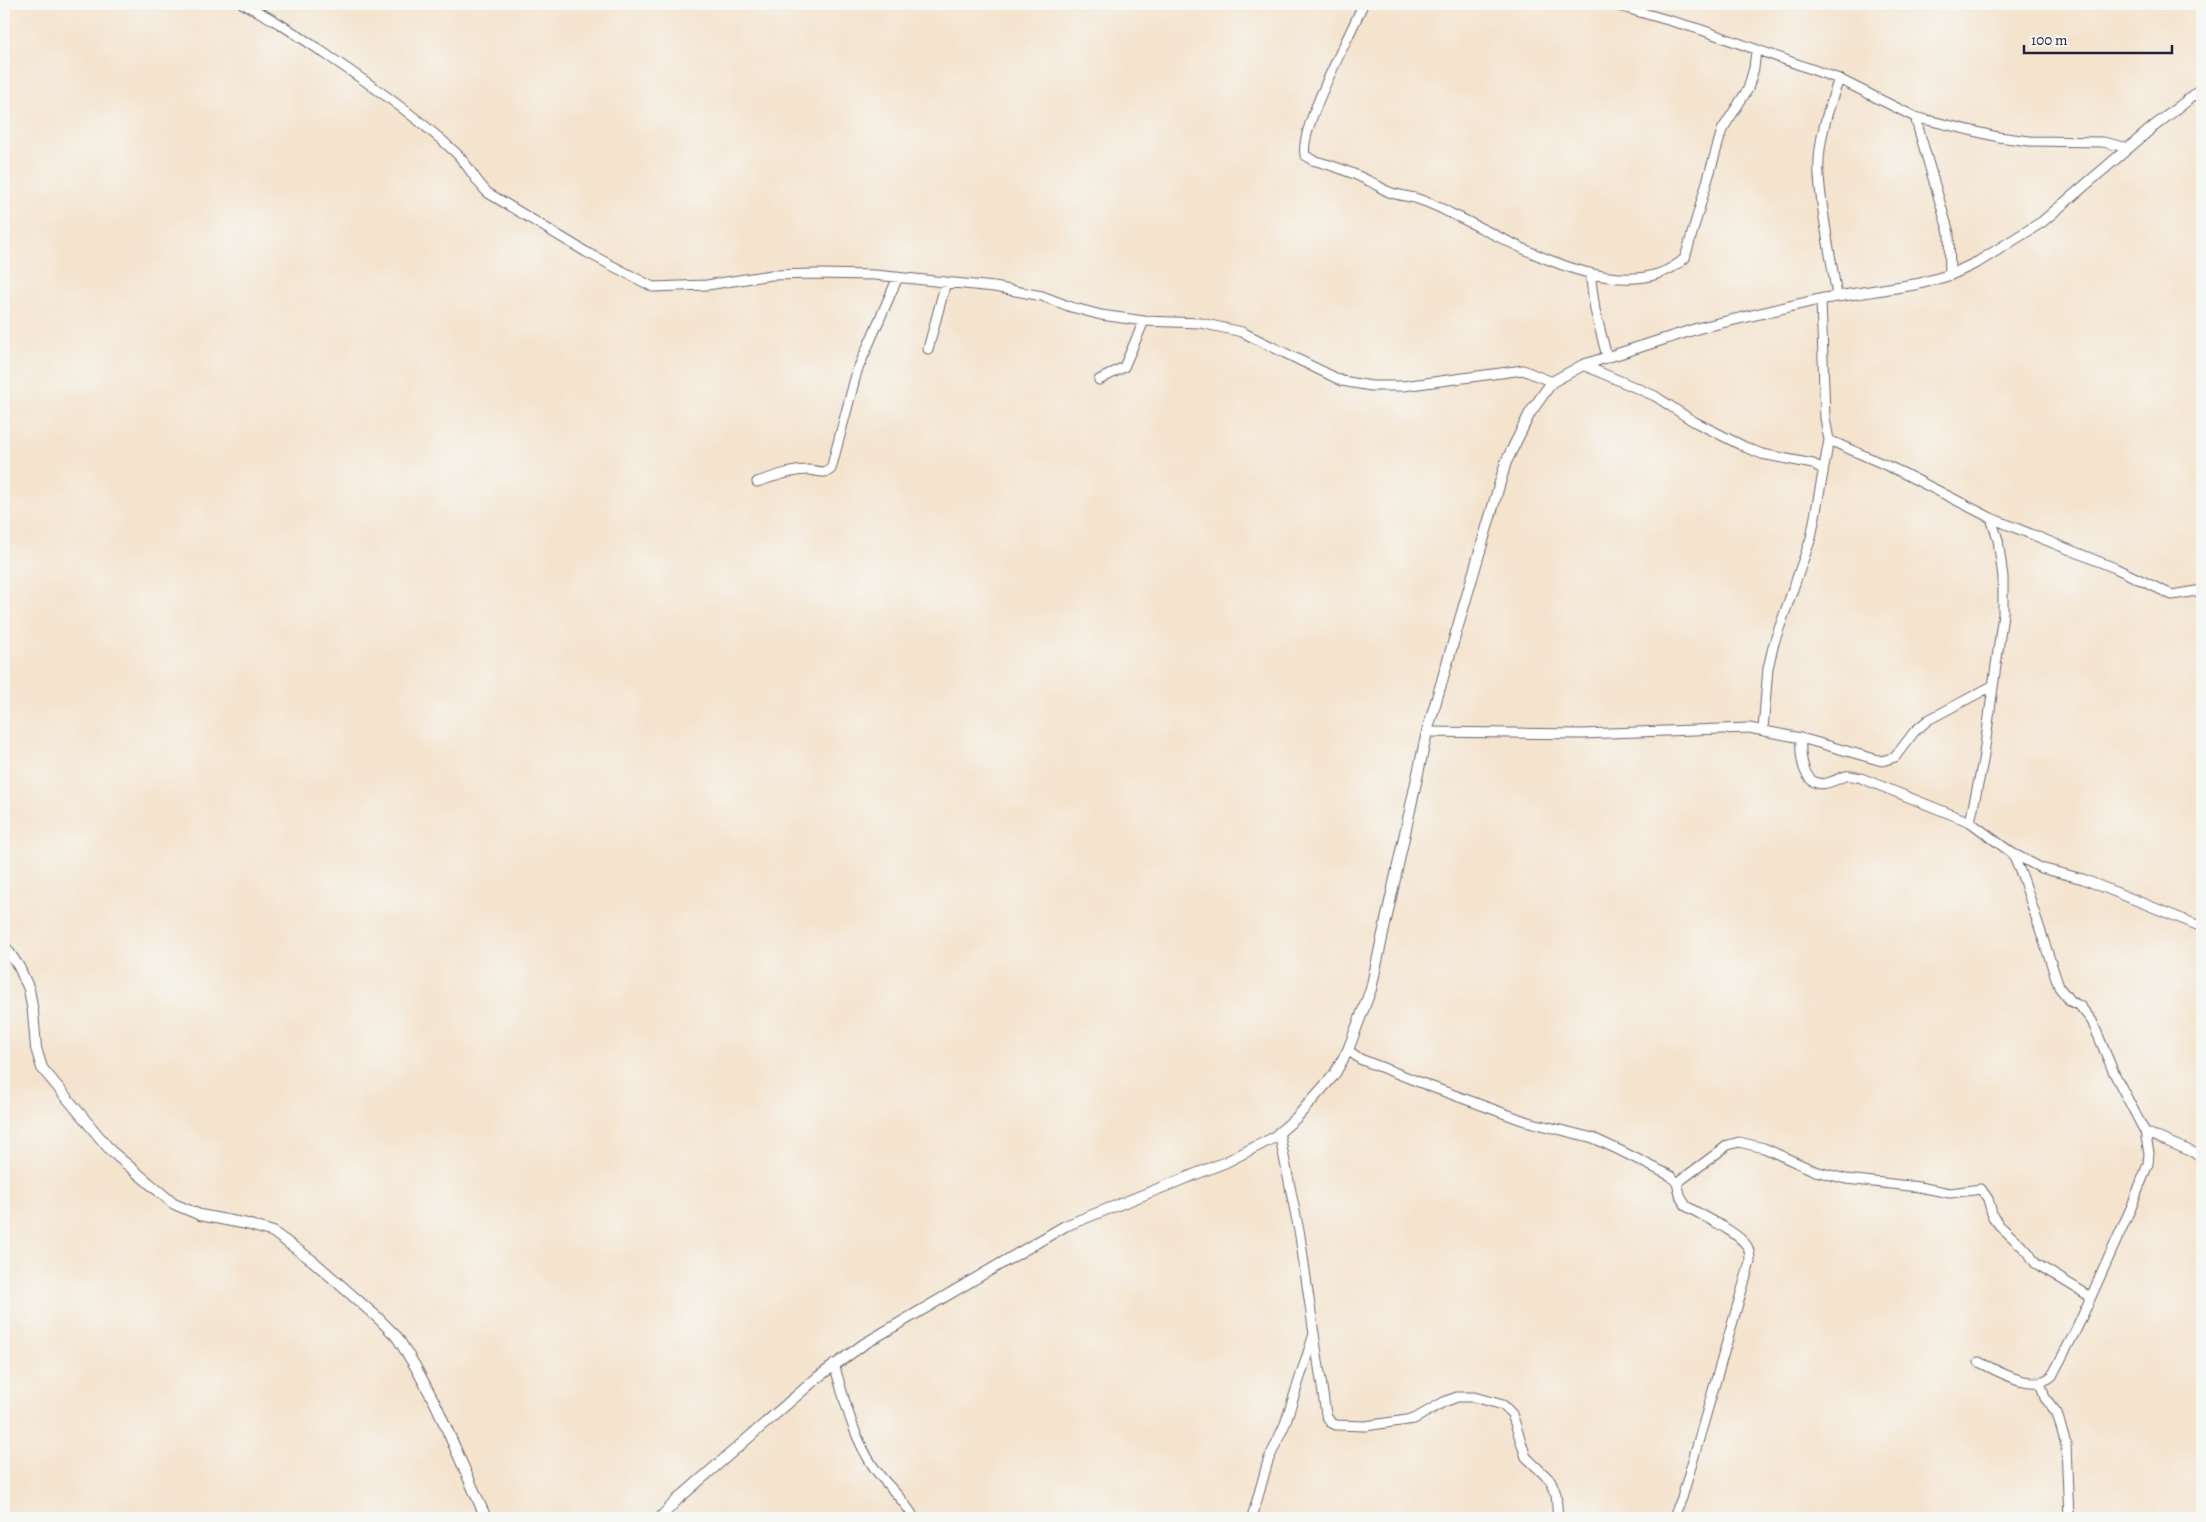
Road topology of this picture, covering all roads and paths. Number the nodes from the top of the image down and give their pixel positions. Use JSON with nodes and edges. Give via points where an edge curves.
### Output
{"nodes":[{"id":1,"x":243,"y":4,"type":"edge"},
{"id":2,"x":1363,"y":4,"type":"edge"},
{"id":3,"x":1612,"y":4,"type":"edge"},
{"id":4,"x":1756,"y":51,"type":"junction"},
{"id":5,"x":1839,"y":79,"type":"junction"},
{"id":6,"x":2202,"y":89,"type":"edge"},
{"id":7,"x":1915,"y":117,"type":"junction"},
{"id":8,"x":2129,"y":148,"type":"junction"},
{"id":9,"x":1590,"y":273,"type":"junction"},
{"id":10,"x":1950,"y":275,"type":"junction"},
{"id":11,"x":898,"y":277,"type":"junction"},
{"id":12,"x":946,"y":282,"type":"junction"},
{"id":13,"x":1837,"y":296,"type":"junction"},
{"id":14,"x":1821,"y":299,"type":"junction"},
{"id":15,"x":1144,"y":321,"type":"junction"},
{"id":16,"x":928,"y":349,"type":"dead end"},
{"id":17,"x":1607,"y":356,"type":"junction"},
{"id":18,"x":1583,"y":365,"type":"junction"},
{"id":19,"x":1099,"y":380,"type":"dead end"},
{"id":20,"x":1552,"y":382,"type":"junction"},
{"id":21,"x":1829,"y":440,"type":"junction"},
{"id":22,"x":1823,"y":469,"type":"junction"},
{"id":23,"x":757,"y":482,"type":"dead end"},
{"id":24,"x":1991,"y":518,"type":"junction"},
{"id":25,"x":2202,"y":590,"type":"edge"},
{"id":26,"x":1992,"y":686,"type":"junction"},
{"id":27,"x":1763,"y":730,"type":"junction"},
{"id":28,"x":1427,"y":732,"type":"junction"},
{"id":29,"x":1801,"y":738,"type":"junction"},
{"id":30,"x":1970,"y":822,"type":"junction"},
{"id":31,"x":2012,"y":854,"type":"junction"},
{"id":32,"x":2202,"y":927,"type":"edge"},
{"id":33,"x":4,"y":946,"type":"edge"},
{"id":34,"x":1348,"y":1050,"type":"junction"},
{"id":35,"x":1279,"y":1132,"type":"junction"},
{"id":36,"x":2145,"y":1132,"type":"junction"},
{"id":37,"x":2202,"y":1156,"type":"edge"},
{"id":38,"x":1677,"y":1183,"type":"junction"},
{"id":39,"x":2091,"y":1297,"type":"junction"},
{"id":40,"x":1314,"y":1334,"type":"junction"},
{"id":41,"x":1979,"y":1362,"type":"dead end"},
{"id":42,"x":834,"y":1364,"type":"junction"},
{"id":43,"x":2040,"y":1382,"type":"junction"},
{"id":44,"x":486,"y":1518,"type":"edge"},
{"id":45,"x":660,"y":1518,"type":"edge"},
{"id":46,"x":914,"y":1518,"type":"edge"},
{"id":47,"x":1252,"y":1518,"type":"edge"},
{"id":48,"x":1558,"y":1518,"type":"edge"},
{"id":49,"x":1673,"y":1518,"type":"edge"},
{"id":50,"x":2069,"y":1518,"type":"edge"}],
"edges":[{"from":1,"to":11,"type":"street","via":[[299,36],[399,107],[457,154],[488,193],[646,285],[669,288],[782,275]]},
{"from":2,"to":9,"type":"street","via":[[1332,68],[1304,142],[1306,155],[1389,192],[1450,213],[1523,250]]},
{"from":3,"to":4,"type":"street","via":[[1698,29]]},
{"from":4,"to":5,"type":"street"},
{"from":4,"to":9,"type":"street","via":[[1748,89],[1722,130],[1685,258],[1676,267],[1646,278]]},
{"from":5,"to":7,"type":"street"},
{"from":5,"to":13,"type":"street","via":[[1829,104],[1819,175]]},
{"from":6,"to":8,"type":"street"},
{"from":7,"to":8,"type":"street","via":[[1998,137],[2103,142]]},
{"from":7,"to":10,"type":"street","via":[[1949,233]]},
{"from":8,"to":10,"type":"street","via":[[2042,222],[1978,262]]},
{"from":9,"to":17,"type":"street","via":[[1595,310]]},
{"from":10,"to":13,"type":"street","via":[[1918,284]]},
{"from":11,"to":12,"type":"street"},
{"from":11,"to":23,"type":"street","via":[[856,371],[831,469],[825,472],[794,471]]},
{"from":12,"to":15,"type":"street","via":[[1022,292],[1094,313]]},
{"from":12,"to":16,"type":"street"},
{"from":13,"to":14,"type":"street"},
{"from":14,"to":17,"type":"street","via":[[1699,328]]},
{"from":14,"to":21,"type":"street","via":[[1825,418]]},
{"from":15,"to":19,"type":"street","via":[[1124,367]]},
{"from":15,"to":20,"type":"street","via":[[1202,324],[1242,332],[1342,381],[1370,386],[1403,386],[1523,370]]},
{"from":17,"to":18,"type":"street"},
{"from":18,"to":20,"type":"street"},
{"from":18,"to":22,"type":"street","via":[[1655,396],[1693,421],[1747,448]]},
{"from":20,"to":28,"type":"street","via":[[1530,413],[1506,462]]},
{"from":21,"to":22,"type":"street"},
{"from":21,"to":24,"type":"street"},
{"from":22,"to":27,"type":"street","via":[[1811,538],[1768,668]]},
{"from":24,"to":25,"type":"street","via":[[2115,568],[2172,595]]},
{"from":24,"to":26,"type":"street","via":[[2003,577],[2003,614]]},
{"from":26,"to":29,"type":"street","via":[[1928,720],[1889,760],[1875,760]]},
{"from":26,"to":30,"type":"street","via":[[1983,761]]},
{"from":27,"to":28,"type":"street","via":[[1705,728],[1581,734]]},
{"from":27,"to":29,"type":"street"},
{"from":28,"to":34,"type":"street","via":[[1371,989]]},
{"from":29,"to":30,"type":"street","via":[[1802,764],[1807,776],[1818,783],[1829,783],[1843,775],[1851,775]]},
{"from":30,"to":31,"type":"street"},
{"from":31,"to":32,"type":"street","via":[[2041,868],[2083,879]]},
{"from":31,"to":36,"type":"street","via":[[2059,988],[2092,1021],[2114,1073]]},
{"from":33,"to":44,"type":"street","via":[[20,967],[29,989],[36,1048],[42,1068],[111,1151],[174,1204],[200,1215],[273,1232],[313,1261],[378,1318],[397,1337],[433,1399]]},
{"from":34,"to":35,"type":"street","via":[[1334,1075],[1297,1117]]},
{"from":34,"to":38,"type":"street","via":[[1360,1059],[1525,1121],[1593,1138],[1642,1160]]},
{"from":35,"to":40,"type":"street","via":[[1300,1236]]},
{"from":35,"to":42,"type":"street","via":[[1226,1162],[1065,1226],[942,1296]]},
{"from":36,"to":37,"type":"street"},
{"from":36,"to":39,"type":"street","via":[[2148,1164],[2132,1208]]},
{"from":38,"to":39,"type":"street","via":[[1728,1144],[1739,1142],[1764,1148],[1815,1171],[1846,1179],[1950,1192],[1981,1190],[1988,1199],[1993,1217],[2035,1263]]},
{"from":38,"to":49,"type":"street","via":[[1686,1206],[1740,1239],[1750,1253],[1750,1262],[1682,1498]]},
{"from":39,"to":43,"type":"street","via":[[2062,1360],[2052,1376]]},
{"from":40,"to":47,"type":"street","via":[[1285,1424],[1268,1461]]},
{"from":40,"to":48,"type":"street","via":[[1326,1414],[1330,1422],[1342,1426],[1365,1426],[1406,1421],[1457,1397],[1474,1397],[1503,1405],[1512,1414],[1526,1457],[1551,1481]]},
{"from":41,"to":43,"type":"street","via":[[2024,1380]]},
{"from":42,"to":45,"type":"street"},
{"from":42,"to":46,"type":"street","via":[[860,1445]]},
{"from":43,"to":50,"type":"street","via":[[2045,1398],[2057,1413],[2066,1445]]}]}
